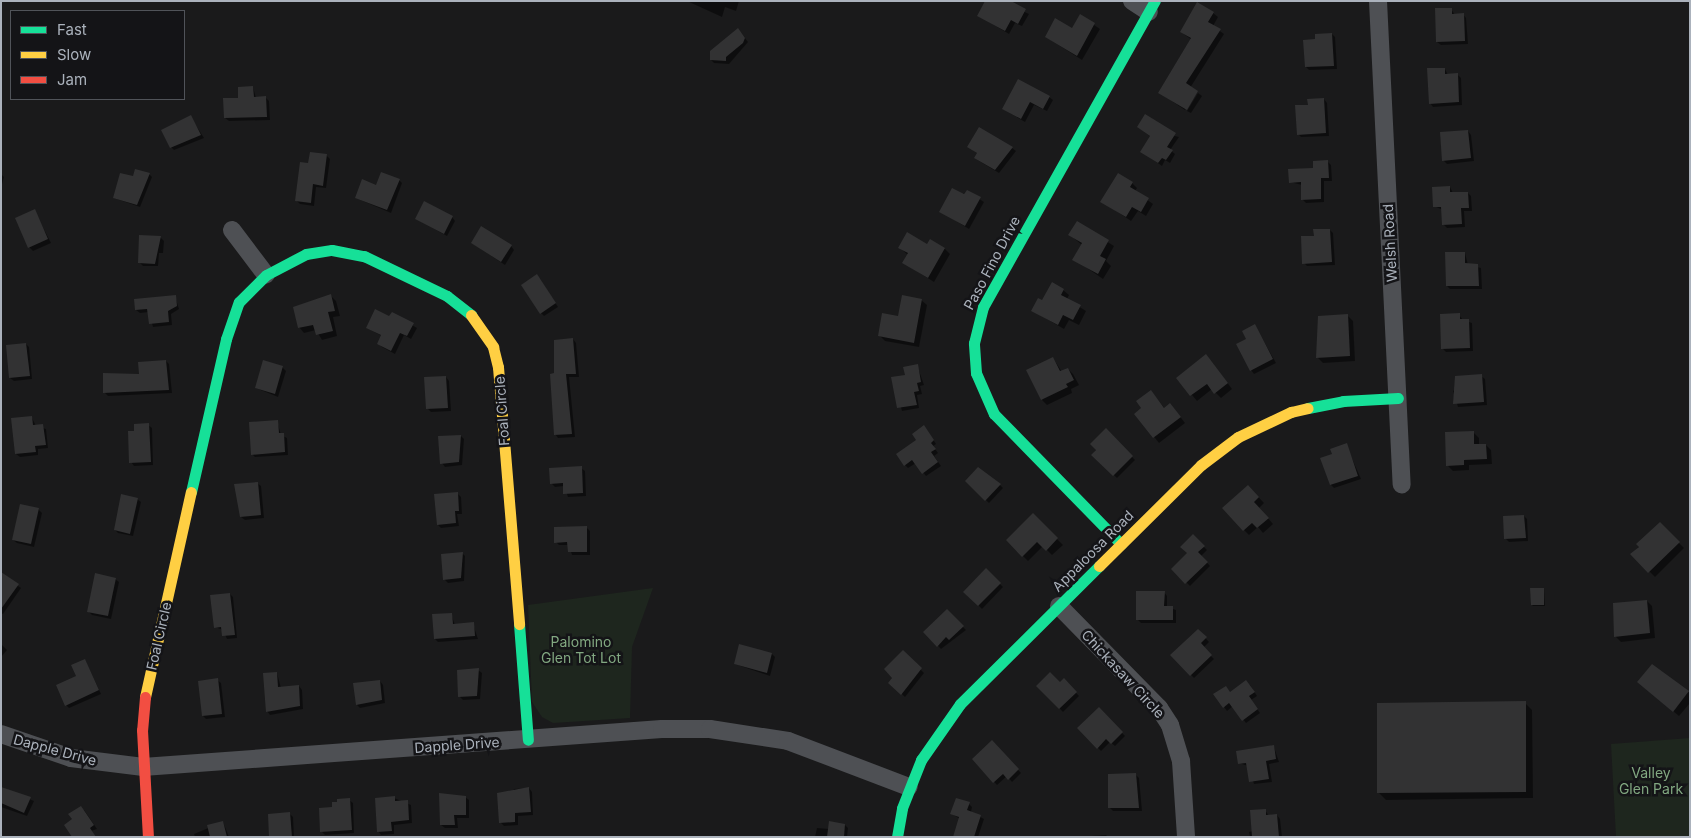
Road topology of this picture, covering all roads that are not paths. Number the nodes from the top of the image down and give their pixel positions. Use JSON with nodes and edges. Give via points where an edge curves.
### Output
{"nodes":[{"id":1,"x":1132,"y":1,"type":"edge"},
{"id":2,"x":1378,"y":1,"type":"edge"},
{"id":3,"x":1152,"y":6,"type":"edge"},
{"id":4,"x":232,"y":230,"type":"dead end"},
{"id":5,"x":266,"y":275,"type":"junction"},
{"id":6,"x":1398,"y":398,"type":"junction"},
{"id":7,"x":1402,"y":484,"type":"dead end"},
{"id":8,"x":1121,"y":544,"type":"junction"},
{"id":9,"x":1059,"y":606,"type":"junction"},
{"id":10,"x":1,"y":734,"type":"edge"},
{"id":11,"x":528,"y":740,"type":"junction"},
{"id":12,"x":143,"y":767,"type":"junction"},
{"id":13,"x":909,"y":787,"type":"junction"},
{"id":14,"x":148,"y":837,"type":"edge"},
{"id":15,"x":897,"y":837,"type":"edge"},
{"id":16,"x":1186,"y":837,"type":"edge"}],
"edges":[{"from":1,"to":3,"type":"street"},
{"from":2,"to":6,"type":"street","name":"Welsh Road"},
{"from":3,"to":8,"type":"street","name":"Paso Fino Drive","via":[[983,307],[974,343],[976,373],[994,414]]},
{"from":4,"to":5,"type":"street"},
{"from":5,"to":11,"type":"street","name":"Foal Circle","via":[[306,254],[332,250],[351,252],[447,296],[470,313],[483,329],[498,367]]},
{"from":5,"to":12,"type":"street","name":"Foal Circle","via":[[239,302],[226,339],[145,695]]},
{"from":6,"to":7,"type":"street","name":"Welsh Road"},
{"from":6,"to":8,"type":"street","name":"Appaloosa Road","via":[[1325,404],[1258,426],[1201,465]]},
{"from":8,"to":9,"type":"street","name":"Appaloosa Road"},
{"from":9,"to":13,"type":"street","name":"Appaloosa Road","via":[[960,704],[929,745]]},
{"from":9,"to":16,"type":"street","name":"Chickasaw Circle","via":[[1159,708],[1170,725],[1181,762]]},
{"from":10,"to":12,"type":"street","name":"Dapple Drive","via":[[71,758]]},
{"from":11,"to":12,"type":"street","name":"Dapple Drive"},
{"from":11,"to":13,"type":"street","name":"Dapple Drive","via":[[670,729],[739,732],[811,748]]},
{"from":12,"to":14,"type":"street","name":"Foal Circle"},
{"from":13,"to":15,"type":"street","name":"Appaloosa Road"}]}
